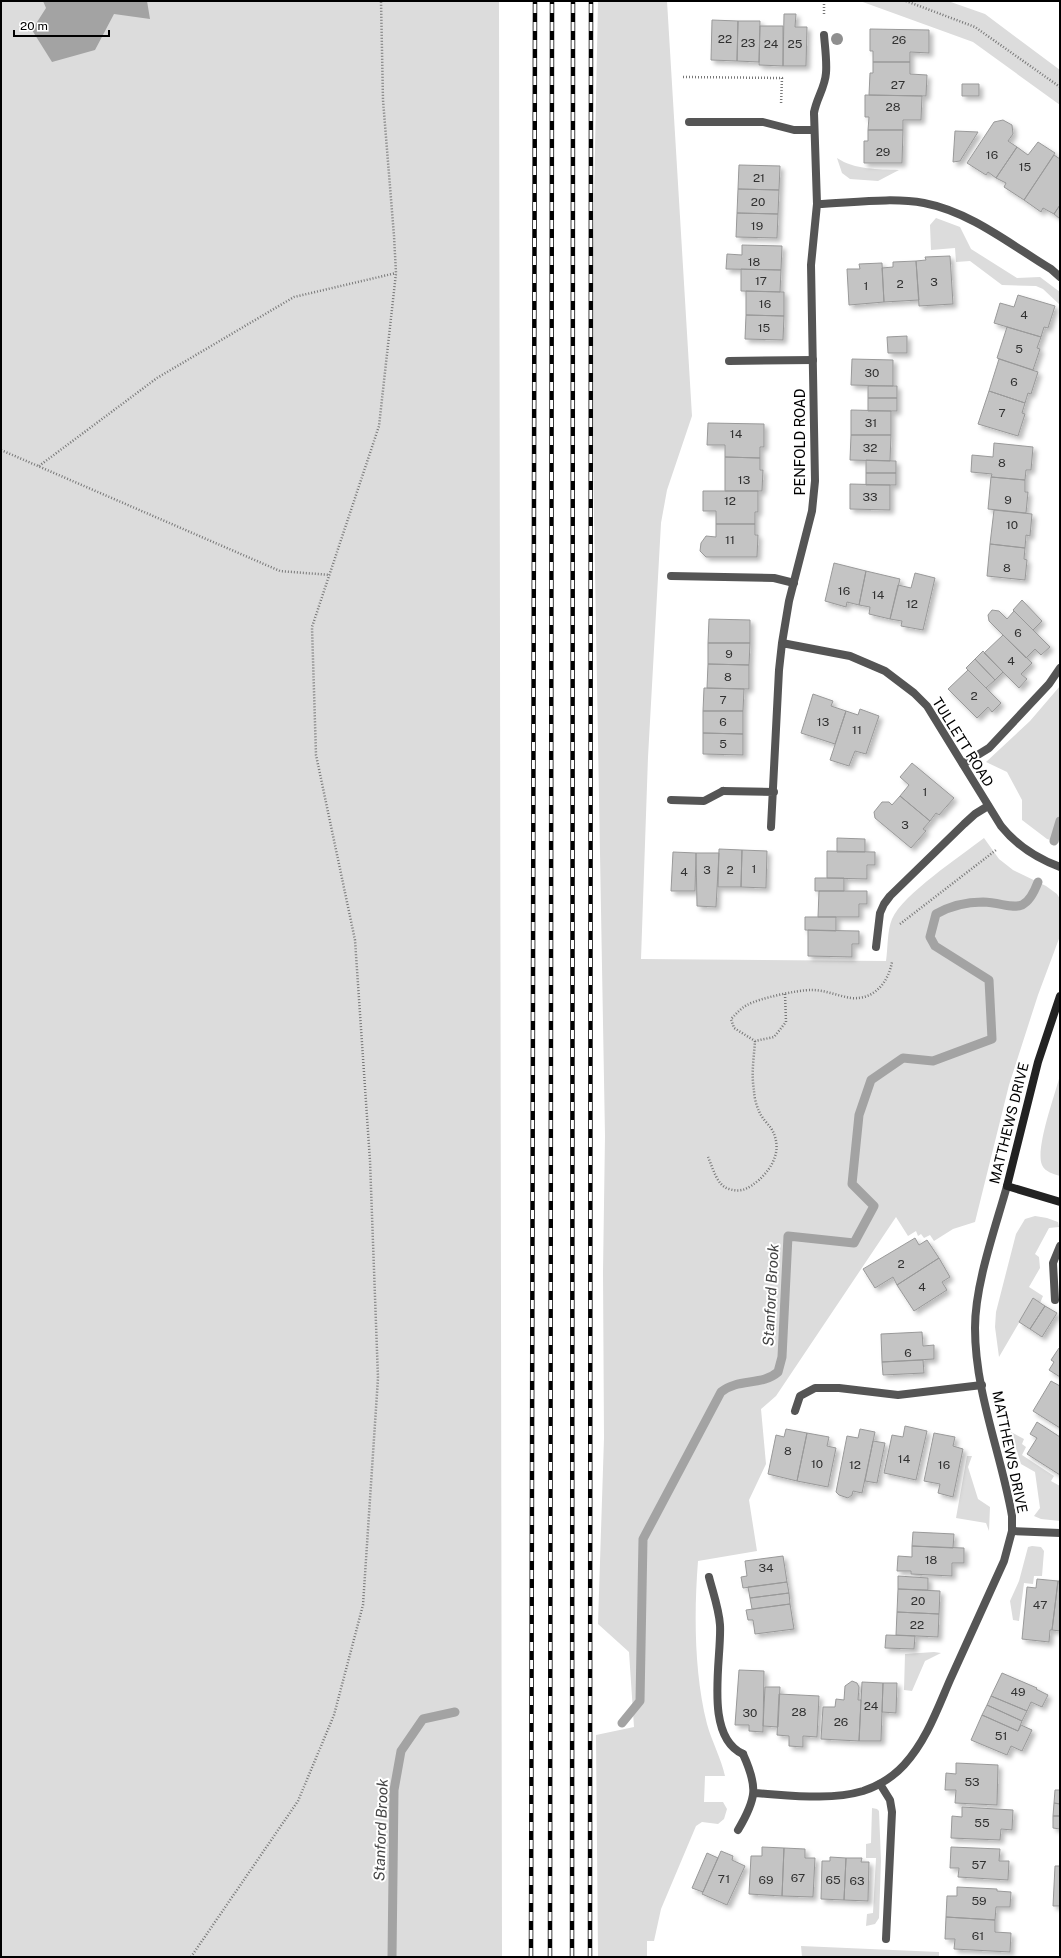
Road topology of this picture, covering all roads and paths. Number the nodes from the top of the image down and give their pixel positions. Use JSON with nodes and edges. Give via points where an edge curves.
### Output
{"nodes":[{"id":1,"x":381,"y":1,"type":"edge"},
{"id":2,"x":906,"y":1,"type":"edge"},
{"id":3,"x":824,"y":35,"type":"dead end"},
{"id":4,"x":683,"y":77,"type":"dead end"},
{"id":5,"x":1060,"y":87,"type":"edge"},
{"id":6,"x":689,"y":122,"type":"dead end"},
{"id":7,"x":780,"y":125,"type":"junction"},
{"id":8,"x":813,"y":130,"type":"junction"},
{"id":9,"x":817,"y":204,"type":"junction"},
{"id":10,"x":396,"y":273,"type":"junction"},
{"id":11,"x":1060,"y":277,"type":"edge"},
{"id":12,"x":813,"y":360,"type":"junction"},
{"id":13,"x":729,"y":361,"type":"dead end"},
{"id":14,"x":1,"y":450,"type":"edge"},
{"id":15,"x":39,"y":466,"type":"junction"},
{"id":16,"x":330,"y":575,"type":"junction"},
{"id":17,"x":671,"y":576,"type":"dead end"},
{"id":18,"x":794,"y":583,"type":"junction"},
{"id":19,"x":782,"y":642,"type":"junction"},
{"id":20,"x":1060,"y":668,"type":"edge"},
{"id":21,"x":963,"y":764,"type":"junction"},
{"id":22,"x":774,"y":792,"type":"junction"},
{"id":23,"x":671,"y":800,"type":"dead end"},
{"id":24,"x":988,"y":806,"type":"junction"},
{"id":25,"x":771,"y":827,"type":"dead end"},
{"id":26,"x":1060,"y":867,"type":"edge"},
{"id":27,"x":876,"y":947,"type":"dead end"},
{"id":28,"x":786,"y":994,"type":"dead end"},
{"id":29,"x":1060,"y":996,"type":"edge"},
{"id":30,"x":708,"y":1157,"type":"dead end"},
{"id":31,"x":1007,"y":1186,"type":"junction"},
{"id":32,"x":1060,"y":1202,"type":"edge"},
{"id":33,"x":1060,"y":1246,"type":"edge"},
{"id":34,"x":1055,"y":1300,"type":"dead end"},
{"id":35,"x":982,"y":1385,"type":"junction"},
{"id":36,"x":795,"y":1411,"type":"dead end"},
{"id":37,"x":1012,"y":1531,"type":"junction"},
{"id":38,"x":1060,"y":1533,"type":"edge"},
{"id":39,"x":710,"y":1577,"type":"dead end"},
{"id":40,"x":880,"y":1784,"type":"junction"},
{"id":41,"x":754,"y":1793,"type":"junction"},
{"id":42,"x":738,"y":1830,"type":"dead end"},
{"id":43,"x":886,"y":1939,"type":"dead end"},
{"id":44,"x":191,"y":1957,"type":"edge"}],
"edges":[{"from":1,"to":10,"type":"path","via":[[382,100]]},
{"from":2,"to":5,"type":"path","via":[[975,27]]},
{"from":3,"to":8,"type":"street","name":"PENFOLD ROAD","via":[[826,73],[815,102]]},
{"from":4,"to":7,"type":"path","via":[[782,78]]},
{"from":6,"to":7,"type":"street","via":[[763,122]]},
{"from":7,"to":8,"type":"street","via":[[794,130]]},
{"from":8,"to":9,"type":"street","name":"PENFOLD ROAD"},
{"from":9,"to":11,"type":"street","via":[[901,201],[947,209],[971,220]]},
{"from":9,"to":12,"type":"street","name":"PENFOLD ROAD","via":[[811,264]]},
{"from":10,"to":15,"type":"path","via":[[294,297],[157,378]]},
{"from":10,"to":16,"type":"path","via":[[378,426]]},
{"from":12,"to":13,"type":"street"},
{"from":12,"to":18,"type":"street","name":"PENFOLD ROAD","via":[[815,481],[812,511]]},
{"from":14,"to":15,"type":"path"},
{"from":15,"to":16,"type":"path","via":[[280,571]]},
{"from":16,"to":44,"type":"path","via":[[312,627],[316,755],[355,940],[370,1161],[378,1378],[363,1605],[334,1715],[298,1801]]},
{"from":17,"to":18,"type":"street","via":[[774,578]]},
{"from":18,"to":19,"type":"street","name":"PENFOLD ROAD"},
{"from":19,"to":21,"type":"street","name":"TULLETT ROAD","via":[[850,656],[894,677],[927,706]]},
{"from":19,"to":22,"type":"street","name":"PENFOLD ROAD"},
{"from":20,"to":21,"type":"street","via":[[1049,684],[989,748]]},
{"from":21,"to":24,"type":"street","name":"TULLETT ROAD"},
{"from":22,"to":23,"type":"street","via":[[723,791],[704,801]]},
{"from":22,"to":25,"type":"street","name":"PENFOLD ROAD"},
{"from":24,"to":26,"type":"street","name":"TULLETT ROAD","via":[[1001,826],[1020,846]]},
{"from":24,"to":27,"type":"street","via":[[964,824],[890,896],[880,914]]},
{"from":28,"to":30,"type":"path","via":[[786,1022],[774,1037],[755,1041],[752,1071],[759,1111],[772,1130],[777,1146],[774,1161],[749,1189],[736,1191],[724,1188],[716,1177]]},
{"from":29,"to":31,"type":"street","name":"MATTHEWS DRIVE","via":[[1038,1062]]},
{"from":31,"to":32,"type":"street"},
{"from":31,"to":35,"type":"street","name":"MATTHEWS DRIVE","via":[[976,1310],[976,1350]]},
{"from":33,"to":34,"type":"street","via":[[1053,1263]]},
{"from":35,"to":36,"type":"street","via":[[898,1395],[839,1388],[815,1388],[800,1396]]},
{"from":35,"to":37,"type":"street","name":"MATTHEWS DRIVE","via":[[986,1412],[1010,1502]]},
{"from":37,"to":38,"type":"street"},
{"from":37,"to":40,"type":"street","name":"MATTHEWS DRIVE","via":[[1004,1561],[929,1728],[913,1755]]},
{"from":39,"to":41,"type":"street","via":[[720,1625],[716,1694],[718,1713],[732,1747],[743,1754],[751,1772]]},
{"from":40,"to":41,"type":"street","name":"MATTHEWS DRIVE","via":[[848,1794],[811,1796]]},
{"from":40,"to":43,"type":"street","via":[[890,1800],[892,1812]]},
{"from":41,"to":42,"type":"street","via":[[747,1815]]}]}
